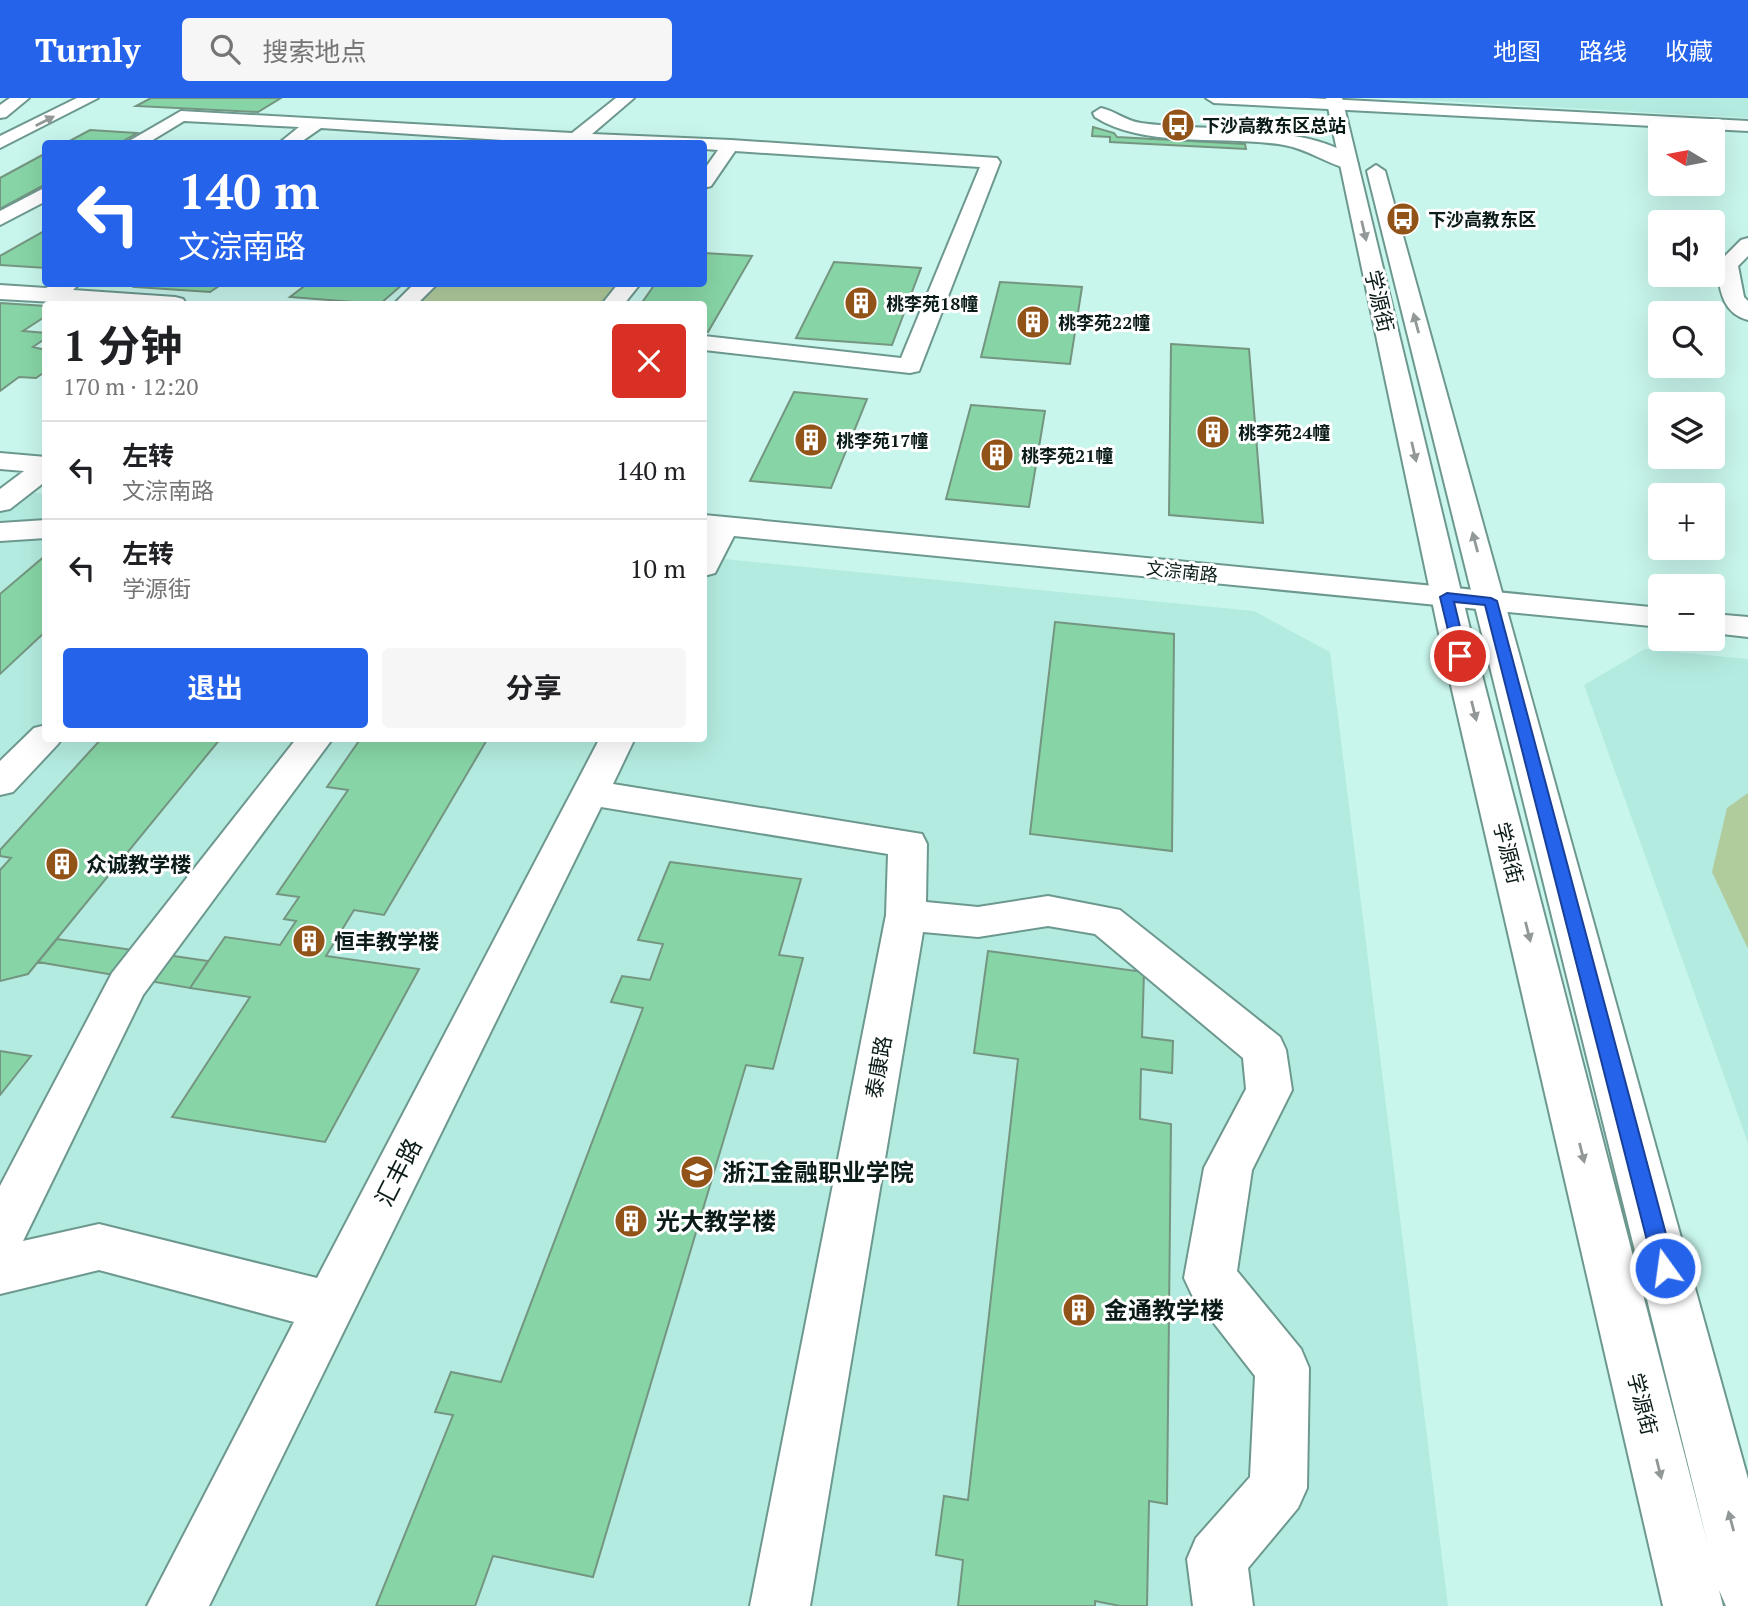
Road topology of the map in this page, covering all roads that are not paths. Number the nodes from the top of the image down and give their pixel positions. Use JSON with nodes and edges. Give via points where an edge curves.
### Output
{"nodes":[{"id":1,"x":20,"y":98,"type":"edge"},
{"id":2,"x":90,"y":98,"type":"edge"},
{"id":3,"x":626,"y":98,"type":"edge"},
{"id":4,"x":1214,"y":98,"type":"edge"},
{"id":5,"x":1346,"y":101,"type":"edge"},
{"id":6,"x":1103,"y":105,"type":"edge"},
{"id":7,"x":0,"y":113,"type":"edge"},
{"id":8,"x":317,"y":123,"type":"junction"},
{"id":9,"x":1748,"y":126,"type":"edge"},
{"id":10,"x":139,"y":140,"type":"edge"},
{"id":11,"x":292,"y":140,"type":"edge"},
{"id":12,"x":559,"y":140,"type":"edge"},
{"id":13,"x":574,"y":140,"type":"edge"},
{"id":14,"x":0,"y":144,"type":"edge"},
{"id":15,"x":707,"y":144,"type":"edge"},
{"id":16,"x":1298,"y":144,"type":"junction"},
{"id":17,"x":731,"y":145,"type":"junction"},
{"id":18,"x":1349,"y":164,"type":"junction"},
{"id":19,"x":707,"y":179,"type":"edge"},
{"id":20,"x":42,"y":195,"type":"edge"},
{"id":21,"x":0,"y":219,"type":"edge"},
{"id":22,"x":1748,"y":244,"type":"edge"},
{"id":23,"x":423,"y":287,"type":"edge"},
{"id":24,"x":627,"y":287,"type":"edge"},
{"id":25,"x":59,"y":289,"type":"edge"},
{"id":26,"x":0,"y":292,"type":"edge"},
{"id":27,"x":152,"y":301,"type":"edge"},
{"id":28,"x":408,"y":301,"type":"edge"},
{"id":29,"x":615,"y":301,"type":"edge"},
{"id":30,"x":1748,"y":313,"type":"edge"},
{"id":31,"x":707,"y":343,"type":"edge"},
{"id":32,"x":42,"y":449,"type":"edge"},
{"id":33,"x":29,"y":464,"type":"edge"},
{"id":34,"x":0,"y":503,"type":"edge"},
{"id":35,"x":714,"y":525,"type":"edge"},
{"id":36,"x":42,"y":529,"type":"edge"},
{"id":37,"x":0,"y":532,"type":"edge"},
{"id":38,"x":707,"y":554,"type":"edge"},
{"id":39,"x":1447,"y":597,"type":"junction"},
{"id":40,"x":1491,"y":601,"type":"junction"},
{"id":41,"x":1648,"y":617,"type":"edge"},
{"id":42,"x":1725,"y":624,"type":"edge"},
{"id":43,"x":1748,"y":627,"type":"edge"},
{"id":44,"x":42,"y":740,"type":"edge"},
{"id":45,"x":313,"y":742,"type":"edge"},
{"id":46,"x":616,"y":742,"type":"edge"},
{"id":47,"x":0,"y":783,"type":"edge"},
{"id":48,"x":591,"y":793,"type":"junction"},
{"id":49,"x":906,"y":915,"type":"junction"},
{"id":50,"x":0,"y":1236,"type":"edge"},
{"id":51,"x":0,"y":1270,"type":"edge"},
{"id":52,"x":330,"y":1307,"type":"junction"},
{"id":53,"x":1748,"y":1587,"type":"edge"},
{"id":54,"x":177,"y":1606,"type":"edge"},
{"id":55,"x":780,"y":1606,"type":"edge"},
{"id":56,"x":1223,"y":1606,"type":"edge"},
{"id":57,"x":1693,"y":1606,"type":"edge"}],
"edges":[{"from":1,"to":7,"type":"main road"},
{"from":14,"to":2,"type":"main road","one_way":true},
{"from":3,"to":13,"type":"main road"},
{"from":4,"to":5,"type":"main road"},
{"from":5,"to":9,"type":"main road"},
{"from":5,"to":18,"type":"main road","name":"学源街"},
{"from":40,"to":5,"type":"main road","one_way":true},
{"from":6,"to":16,"type":"main road","via":[[1113,123],[1138,129],[1267,136]]},
{"from":6,"to":16,"type":"main road","via":[[1101,118],[1107,123],[1140,134]]},
{"from":8,"to":10,"type":"main road","via":[[181,116]]},
{"from":8,"to":11,"type":"main road"},
{"from":8,"to":12,"type":"main road"},
{"from":15,"to":17,"type":"main road"},
{"from":16,"to":18,"type":"main road"},
{"from":17,"to":19,"type":"main road"},
{"from":17,"to":31,"type":"main road","via":[[991,162],[910,366]]},
{"from":18,"to":39,"type":"main road","name":"学源街","one_way":true},
{"from":20,"to":21,"type":"main road"},
{"from":22,"to":30,"type":"main road","via":[[1727,264],[1733,299]]},
{"from":23,"to":28,"type":"main road"},
{"from":24,"to":29,"type":"main road"},
{"from":25,"to":26,"type":"main road"},
{"from":25,"to":27,"type":"main road"},
{"from":32,"to":33,"type":"main road"},
{"from":33,"to":34,"type":"main road"},
{"from":35,"to":38,"type":"main road"},
{"from":35,"to":39,"type":"main road","name":"文淙南路"},
{"from":36,"to":37,"type":"main road"},
{"from":39,"to":40,"type":"main road","name":"文淙南路"},
{"from":39,"to":57,"type":"main road","name":"学源街","one_way":true},
{"from":40,"to":41,"type":"main road","name":"文淙南路"},
{"from":53,"to":40,"type":"main road","one_way":true},
{"from":42,"to":43,"type":"main road"},
{"from":44,"to":47,"type":"main road"},
{"from":45,"to":50,"type":"main road","via":[[127,985]]},
{"from":46,"to":48,"type":"main road","name":"汇丰路"},
{"from":48,"to":49,"type":"main road","name":"泰康路","via":[[908,844]]},
{"from":48,"to":52,"type":"main road","name":"汇丰路"},
{"from":49,"to":55,"type":"main road","name":"泰康路"},
{"from":49,"to":56,"type":"main road","via":[[978,922],[1048,911],[1106,921],[1264,1049],[1269,1090],[1228,1168],[1210,1278],[1282,1368],[1278,1488],[1216,1559]]},
{"from":51,"to":52,"type":"main road","via":[[99,1247]]},
{"from":52,"to":54,"type":"main road","name":"汇丰路"}]}
